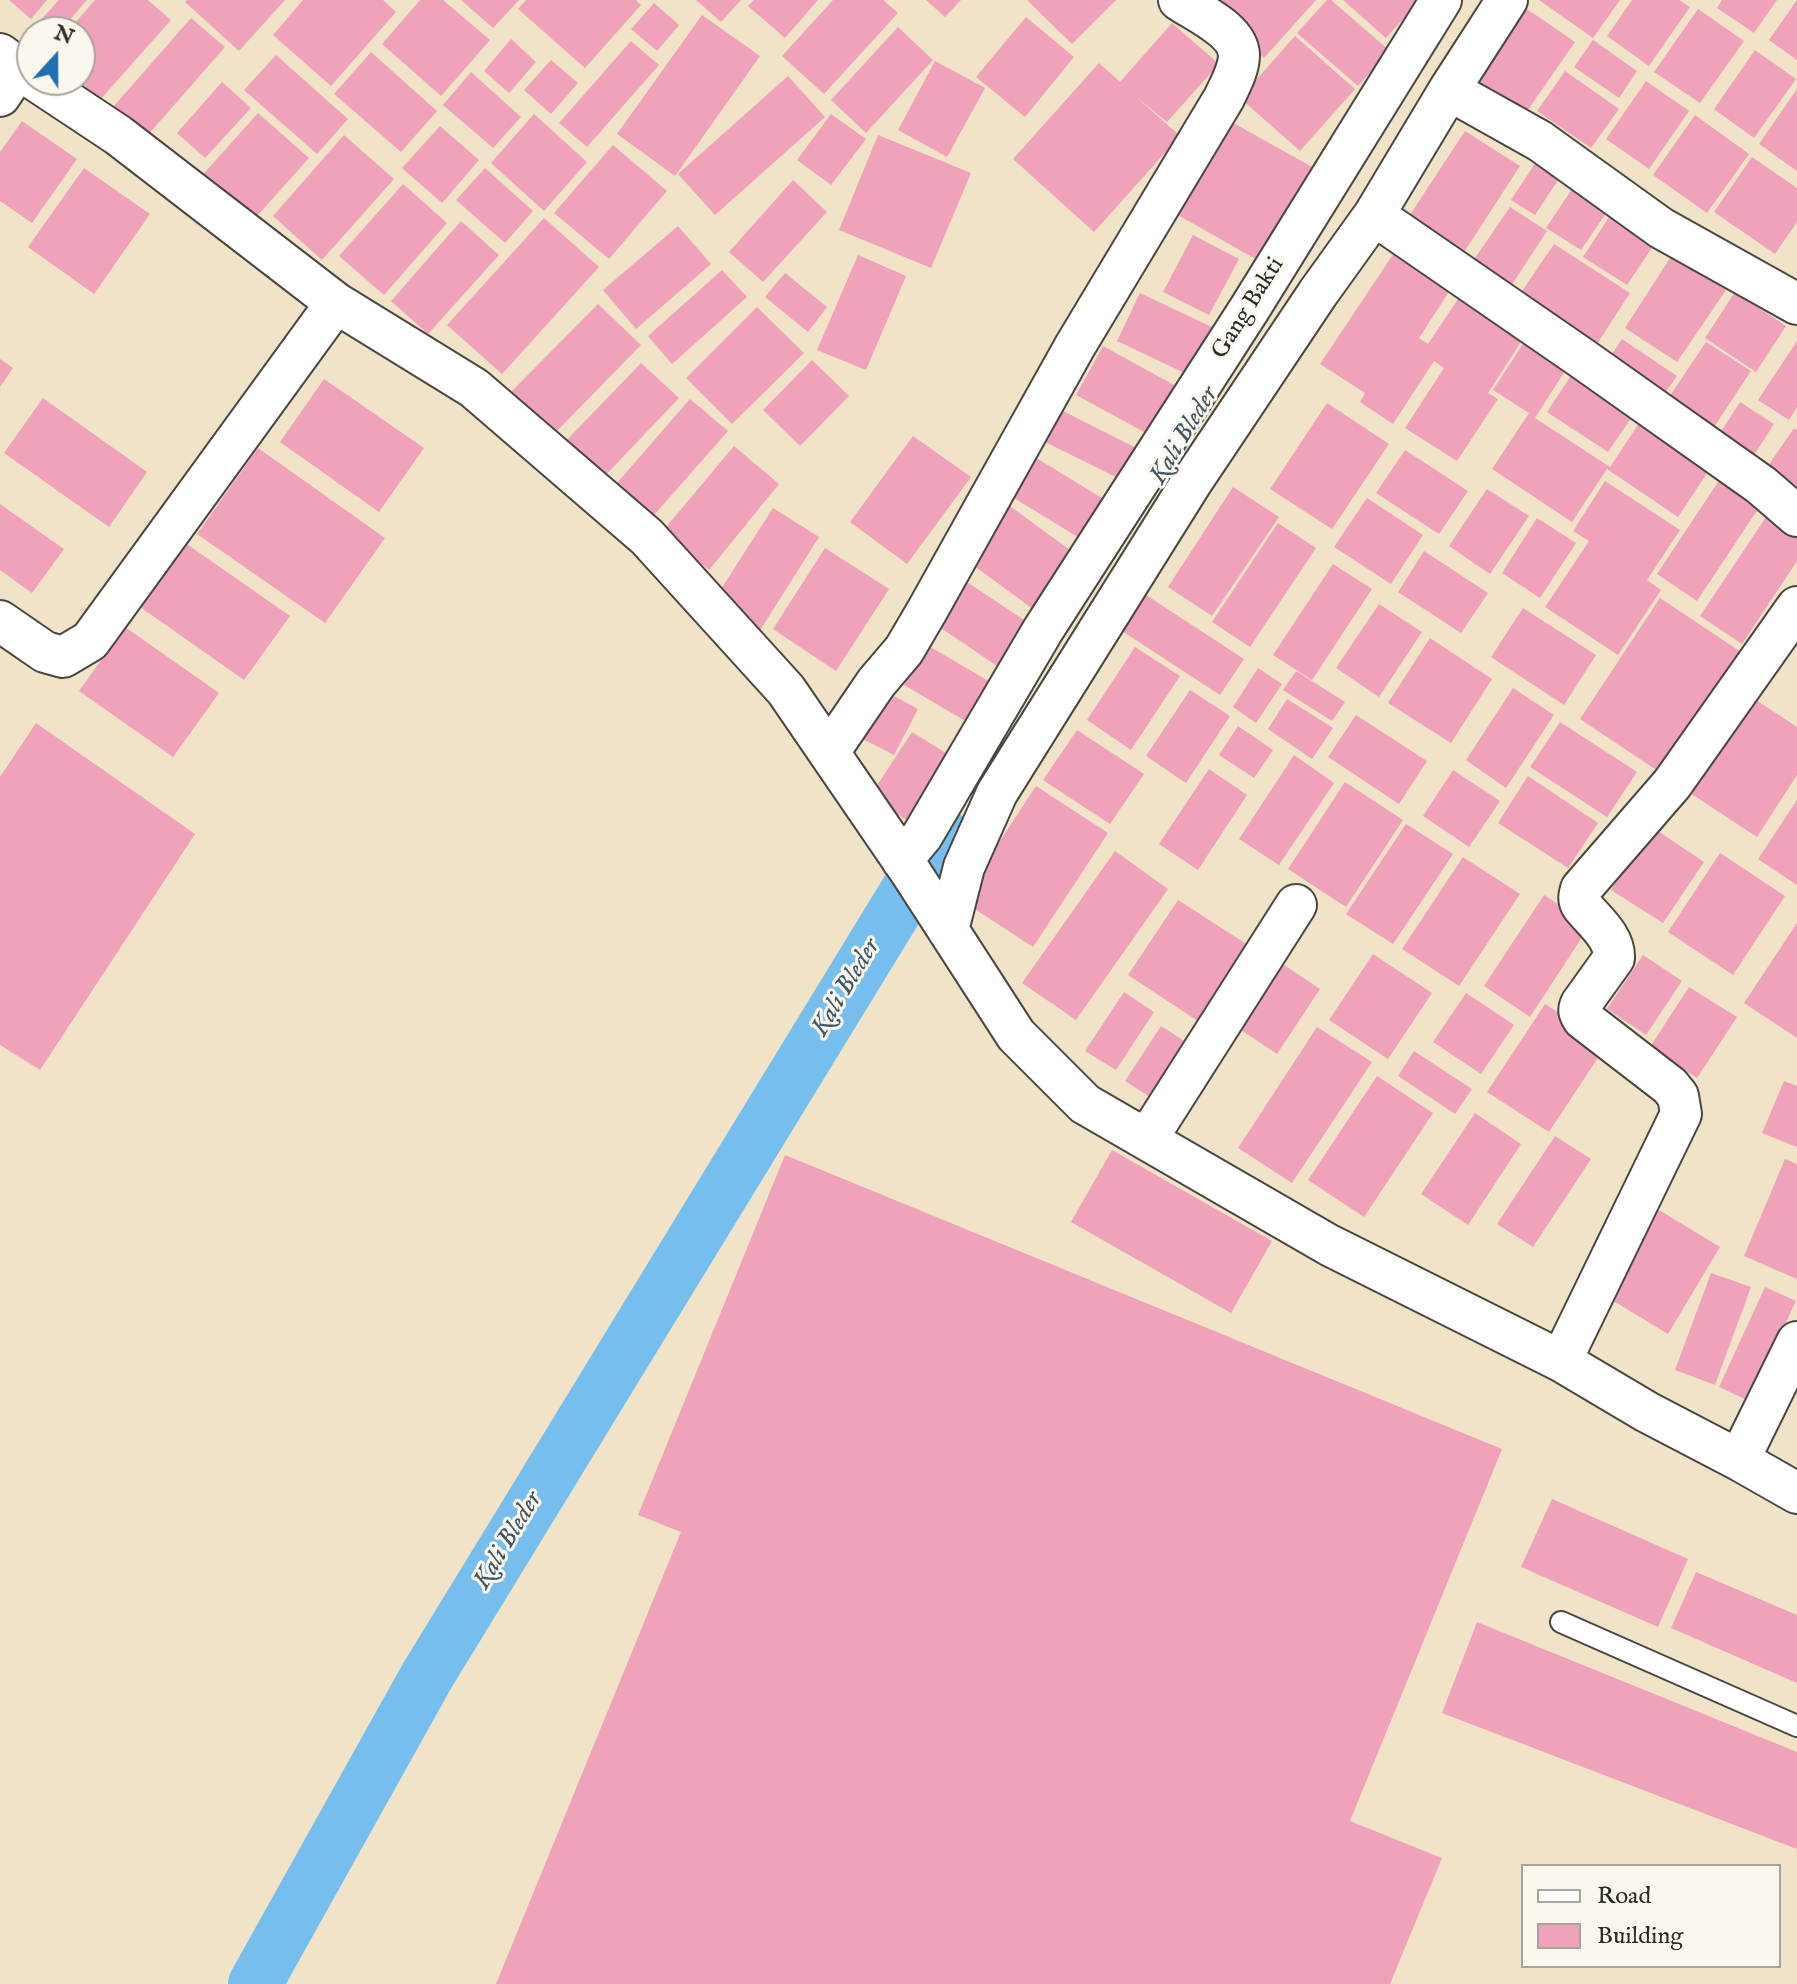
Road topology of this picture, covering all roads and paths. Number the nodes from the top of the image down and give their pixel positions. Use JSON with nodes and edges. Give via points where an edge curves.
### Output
{"nodes":[{"id":1,"x":1179,"y":0,"type":"edge"},
{"id":2,"x":1441,"y":0,"type":"edge"},
{"id":3,"x":1507,"y":0,"type":"edge"},
{"id":4,"x":1449,"y":90,"type":"junction"},
{"id":5,"x":52,"y":96,"type":"edge"},
{"id":6,"x":1374,"y":215,"type":"junction"},
{"id":7,"x":336,"y":303,"type":"junction"},
{"id":8,"x":1797,"y":304,"type":"edge"},
{"id":9,"x":1797,"y":516,"type":"edge"},
{"id":10,"x":1797,"y":607,"type":"edge"},
{"id":11,"x":0,"y":621,"type":"edge"},
{"id":12,"x":829,"y":752,"type":"junction"},
{"id":13,"x":906,"y":865,"type":"junction"},
{"id":14,"x":1296,"y":905,"type":"dead end"},
{"id":15,"x":942,"y":921,"type":"junction"},
{"id":16,"x":1147,"y":1139,"type":"junction"},
{"id":17,"x":1797,"y":1342,"type":"edge"},
{"id":18,"x":1561,"y":1361,"type":"junction"},
{"id":19,"x":1739,"y":1460,"type":"junction"},
{"id":20,"x":1797,"y":1493,"type":"edge"},
{"id":21,"x":1561,"y":1622,"type":"dead end"},
{"id":22,"x":1797,"y":1726,"type":"edge"}],
"edges":[{"from":1,"to":12,"type":"street","via":[[1230,33],[1239,53],[1224,98],[1075,346],[904,650]]},
{"from":2,"to":13,"type":"street","name":"Gang Bakti","via":[[1043,630]]},
{"from":3,"to":4,"type":"street"},
{"from":4,"to":6,"type":"street"},
{"from":4,"to":8,"type":"street","via":[[1540,141],[1661,228]]},
{"from":5,"to":7,"type":"street","via":[[118,135]]},
{"from":6,"to":9,"type":"street","via":[[1748,476]]},
{"from":6,"to":15,"type":"street","via":[[1191,483],[997,793]]},
{"from":7,"to":11,"type":"street","via":[[90,641],[63,657],[45,652]]},
{"from":7,"to":12,"type":"street","via":[[474,388],[647,537],[786,690]]},
{"from":10,"to":18,"type":"street","via":[[1672,784],[1579,895],[1610,940],[1614,958],[1579,1014],[1670,1086],[1681,1114]]},
{"from":12,"to":13,"type":"street"},
{"from":13,"to":15,"type":"street"},
{"from":14,"to":16,"type":"street"},
{"from":15,"to":16,"type":"street","via":[[1016,1035],[1085,1104]]},
{"from":16,"to":18,"type":"street","via":[[1329,1245]]},
{"from":17,"to":19,"type":"street"},
{"from":18,"to":19,"type":"street"},
{"from":19,"to":20,"type":"street"},
{"from":21,"to":22,"type":"lane"}]}
